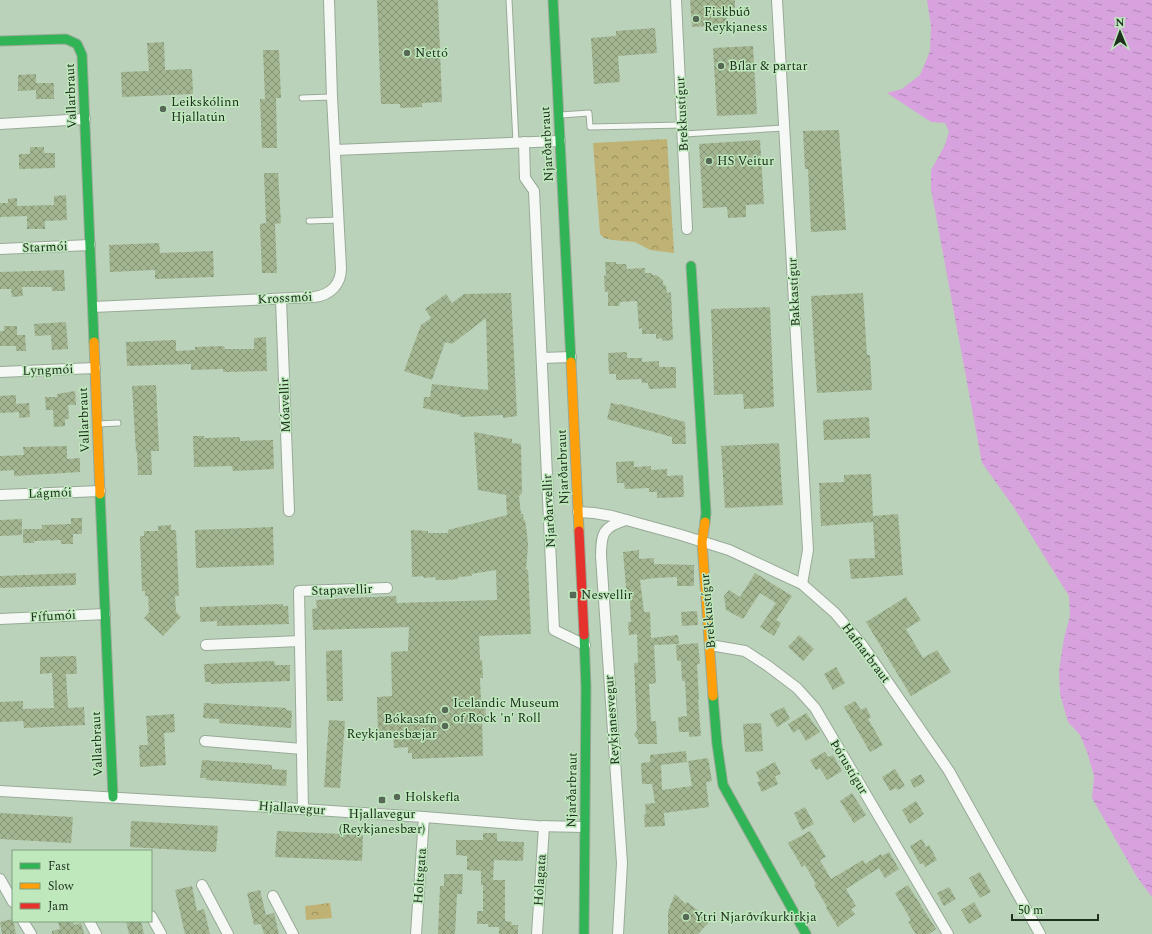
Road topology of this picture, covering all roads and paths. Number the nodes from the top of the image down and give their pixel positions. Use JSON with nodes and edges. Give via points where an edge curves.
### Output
{"nodes":[{"id":1,"x":329,"y":0,"type":"edge"},
{"id":2,"x":509,"y":0,"type":"edge"},
{"id":3,"x":553,"y":0,"type":"edge"},
{"id":4,"x":676,"y":0,"type":"edge"},
{"id":5,"x":777,"y":0,"type":"edge"},
{"id":6,"x":0,"y":41,"type":"edge"},
{"id":7,"x":332,"y":97,"type":"junction"},
{"id":8,"x":302,"y":98,"type":"dead end"},
{"id":9,"x":558,"y":115,"type":"junction"},
{"id":10,"x":85,"y":119,"type":"junction"},
{"id":11,"x":0,"y":124,"type":"edge"},
{"id":12,"x":784,"y":128,"type":"junction"},
{"id":13,"x":683,"y":130,"type":"junction"},
{"id":14,"x":560,"y":141,"type":"junction"},
{"id":15,"x":520,"y":142,"type":"junction"},
{"id":16,"x":335,"y":150,"type":"junction"},
{"id":17,"x":339,"y":220,"type":"junction"},
{"id":18,"x":309,"y":221,"type":"dead end"},
{"id":19,"x":687,"y":229,"type":"dead end"},
{"id":20,"x":90,"y":245,"type":"junction"},
{"id":21,"x":0,"y":249,"type":"edge"},
{"id":22,"x":691,"y":266,"type":"dead end"},
{"id":23,"x":281,"y":299,"type":"junction"},
{"id":24,"x":93,"y":307,"type":"junction"},
{"id":25,"x":571,"y":357,"type":"junction"},
{"id":26,"x":542,"y":358,"type":"junction"},
{"id":27,"x":95,"y":368,"type":"junction"},
{"id":28,"x":0,"y":372,"type":"edge"},
{"id":29,"x":118,"y":423,"type":"dead end"},
{"id":30,"x":98,"y":424,"type":"junction"},
{"id":31,"x":100,"y":491,"type":"junction"},
{"id":32,"x":0,"y":495,"type":"edge"},
{"id":33,"x":290,"y":511,"type":"dead end"},
{"id":34,"x":578,"y":512,"type":"junction"},
{"id":35,"x":626,"y":520,"type":"junction"},
{"id":36,"x":702,"y":542,"type":"junction"},
{"id":37,"x":802,"y":584,"type":"junction"},
{"id":38,"x":388,"y":588,"type":"dead end"},
{"id":39,"x":105,"y":614,"type":"junction"},
{"id":40,"x":0,"y":619,"type":"edge"},
{"id":41,"x":300,"y":641,"type":"junction"},
{"id":42,"x":206,"y":645,"type":"dead end"},
{"id":43,"x":585,"y":645,"type":"junction"},
{"id":44,"x":710,"y":645,"type":"junction"},
{"id":45,"x":205,"y":741,"type":"dead end"},
{"id":46,"x":302,"y":749,"type":"junction"},
{"id":47,"x":0,"y":791,"type":"edge"},
{"id":48,"x":113,"y":797,"type":"junction"},
{"id":49,"x":303,"y":809,"type":"junction"},
{"id":50,"x":424,"y":817,"type":"junction"},
{"id":51,"x":544,"y":826,"type":"junction"},
{"id":52,"x":584,"y":828,"type":"junction"},
{"id":53,"x":0,"y":879,"type":"edge"},
{"id":54,"x":202,"y":885,"type":"dead end"},
{"id":55,"x":273,"y":896,"type":"dead end"},
{"id":56,"x":12,"y":900,"type":"edge"},
{"id":57,"x":152,"y":918,"type":"edge"},
{"id":58,"x":24,"y":922,"type":"edge"},
{"id":59,"x":90,"y":922,"type":"edge"},
{"id":60,"x":30,"y":934,"type":"edge"},
{"id":61,"x":96,"y":934,"type":"edge"},
{"id":62,"x":161,"y":934,"type":"edge"},
{"id":63,"x":228,"y":934,"type":"edge"},
{"id":64,"x":293,"y":934,"type":"edge"},
{"id":65,"x":416,"y":934,"type":"edge"},
{"id":66,"x":537,"y":934,"type":"edge"},
{"id":67,"x":584,"y":934,"type":"edge"},
{"id":68,"x":618,"y":934,"type":"edge"},
{"id":69,"x":806,"y":934,"type":"edge"},
{"id":70,"x":948,"y":934,"type":"edge"},
{"id":71,"x":1040,"y":934,"type":"edge"}],
"edges":[{"from":1,"to":7,"type":"street","name":"Krossmói"},
{"from":2,"to":15,"type":"lane"},
{"from":3,"to":9,"type":"street","name":"Njarðarbraut"},
{"from":4,"to":13,"type":"street","name":"Brekkustígur"},
{"from":5,"to":12,"type":"street","name":"Bakkastígur"},
{"from":6,"to":10,"type":"street","name":"Vallarbraut","via":[[66,39],[76,44],[82,55]]},
{"from":7,"to":8,"type":"lane"},
{"from":7,"to":16,"type":"street","name":"Krossmói"},
{"from":9,"to":13,"type":"lane","via":[[589,113],[590,127]]},
{"from":9,"to":14,"type":"street","name":"Njarðarbraut"},
{"from":10,"to":11,"type":"street"},
{"from":10,"to":20,"type":"street","name":"Vallarbraut"},
{"from":12,"to":13,"type":"lane"},
{"from":12,"to":37,"type":"street","name":"Bakkastígur","via":[[808,550]]},
{"from":13,"to":19,"type":"street","name":"Brekkustígur"},
{"from":14,"to":15,"type":"street"},
{"from":14,"to":25,"type":"street","name":"Njarðarbraut"},
{"from":15,"to":16,"type":"street"},
{"from":15,"to":26,"type":"street","name":"Njarðarvellir","via":[[526,178],[534,191]]},
{"from":16,"to":17,"type":"street","name":"Krossmói"},
{"from":17,"to":18,"type":"lane"},
{"from":17,"to":23,"type":"street","name":"Krossmói","via":[[341,273],[338,284],[330,292],[320,296]]},
{"from":20,"to":21,"type":"street","name":"Starmói"},
{"from":20,"to":24,"type":"street","name":"Vallarbraut"},
{"from":22,"to":36,"type":"street","name":"Brekkustígur","via":[[706,513]]},
{"from":23,"to":24,"type":"street","name":"Krossmói"},
{"from":23,"to":33,"type":"street","name":"Móavellir"},
{"from":24,"to":27,"type":"street","name":"Vallarbraut"},
{"from":25,"to":26,"type":"street"},
{"from":25,"to":34,"type":"street","name":"Njarðarbraut"},
{"from":26,"to":43,"type":"street","name":"Njarðarvellir","via":[[554,630]]},
{"from":27,"to":28,"type":"street","name":"Lyngmói"},
{"from":27,"to":30,"type":"street","name":"Vallarbraut"},
{"from":29,"to":30,"type":"lane"},
{"from":30,"to":31,"type":"street","name":"Vallarbraut"},
{"from":31,"to":32,"type":"street","name":"Lágmói"},
{"from":31,"to":39,"type":"street","name":"Vallarbraut"},
{"from":34,"to":35,"type":"street","name":"Hafnarbraut","via":[[594,512]]},
{"from":34,"to":43,"type":"street","name":"Njarðarbraut"},
{"from":35,"to":36,"type":"street","name":"Hafnarbraut"},
{"from":35,"to":68,"type":"street","name":"Reykjanesvegur","via":[[612,524],[601,539],[622,864]]},
{"from":36,"to":37,"type":"street","name":"Hafnarbraut","via":[[729,550]]},
{"from":36,"to":44,"type":"street","name":"Brekkustígur"},
{"from":37,"to":71,"type":"street","name":"Hafnarbraut","via":[[835,613],[863,646],[949,771]]},
{"from":38,"to":41,"type":"street","name":"Stapavellir","via":[[299,591]]},
{"from":39,"to":40,"type":"street","name":"Fífumói"},
{"from":39,"to":48,"type":"street","name":"Vallarbraut"},
{"from":41,"to":42,"type":"street"},
{"from":41,"to":46,"type":"street","name":"Stapavellir"},
{"from":43,"to":52,"type":"street","name":"Njarðarbraut"},
{"from":44,"to":69,"type":"street","name":"Brekkustígur","via":[[717,744],[723,785]]},
{"from":44,"to":70,"type":"street","name":"Þórustígur","via":[[745,651],[797,688],[814,708]]},
{"from":45,"to":46,"type":"street"},
{"from":46,"to":49,"type":"street","name":"Stapavellir"},
{"from":47,"to":48,"type":"street","name":"Hjallavegur"},
{"from":48,"to":49,"type":"street","name":"Hjallavegur"},
{"from":49,"to":50,"type":"street","name":"Hjallavegur"},
{"from":50,"to":51,"type":"street","name":"Hjallavegur"},
{"from":50,"to":65,"type":"street","name":"Holtsgata"},
{"from":51,"to":52,"type":"street","name":"Hjallavegur"},
{"from":51,"to":66,"type":"street","name":"Hólagata"},
{"from":52,"to":67,"type":"street","name":"Njarðarbraut"},
{"from":53,"to":56,"type":"street"},
{"from":54,"to":63,"type":"street"},
{"from":55,"to":64,"type":"street"},
{"from":57,"to":62,"type":"street"},
{"from":58,"to":60,"type":"street"},
{"from":59,"to":61,"type":"street"}]}
